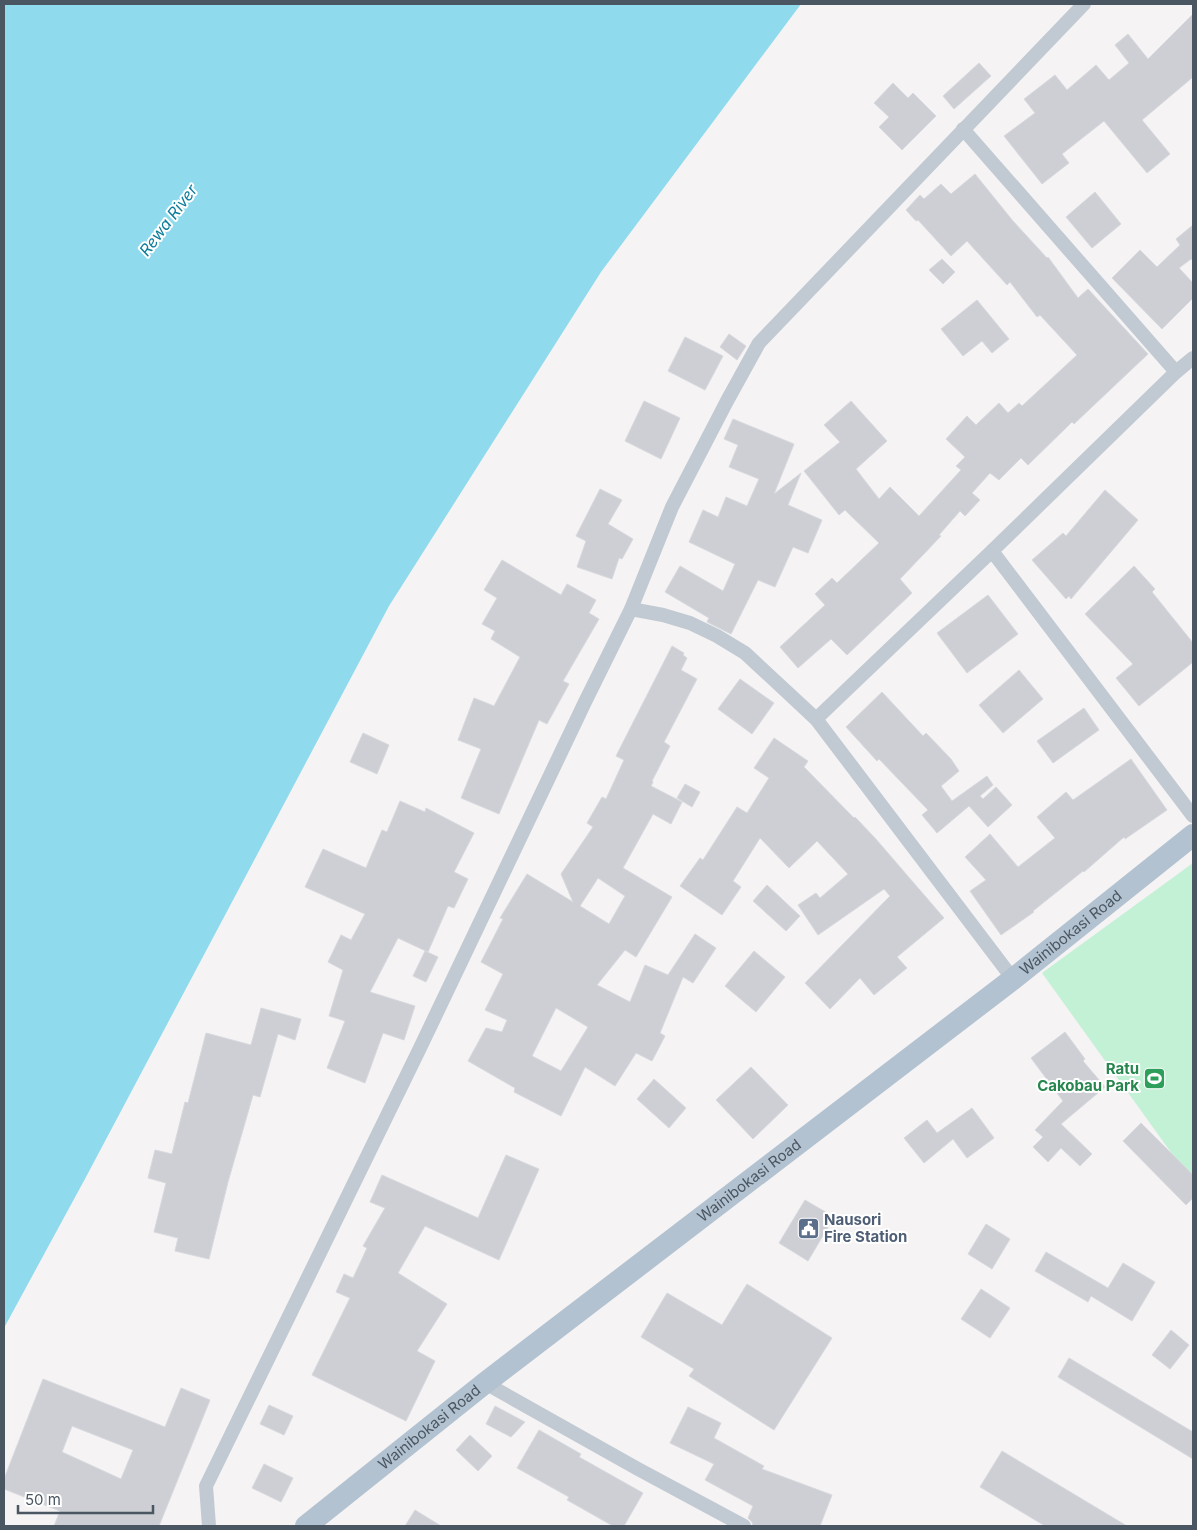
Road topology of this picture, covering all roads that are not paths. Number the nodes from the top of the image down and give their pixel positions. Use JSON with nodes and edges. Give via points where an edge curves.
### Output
{"nodes":[{"id":1,"x":1084,"y":4,"type":"edge"},
{"id":2,"x":963,"y":129,"type":"junction"},
{"id":3,"x":1193,"y":358,"type":"edge"},
{"id":4,"x":1176,"y":372,"type":"junction"},
{"id":5,"x":992,"y":552,"type":"junction"},
{"id":6,"x":631,"y":609,"type":"junction"},
{"id":7,"x":816,"y":720,"type":"junction"},
{"id":8,"x":1193,"y":816,"type":"edge"},
{"id":9,"x":1193,"y":835,"type":"edge"},
{"id":10,"x":1014,"y":979,"type":"junction"},
{"id":11,"x":486,"y":1383,"type":"junction"},
{"id":12,"x":209,"y":1526,"type":"edge"},
{"id":13,"x":306,"y":1526,"type":"edge"},
{"id":14,"x":744,"y":1526,"type":"edge"}],
"edges":[{"from":1,"to":2,"type":"street"},
{"from":2,"to":4,"type":"street"},
{"from":2,"to":6,"type":"street","via":[[759,342],[672,507]]},
{"from":3,"to":4,"type":"street"},
{"from":4,"to":5,"type":"street"},
{"from":5,"to":7,"type":"street"},
{"from":5,"to":8,"type":"street"},
{"from":6,"to":7,"type":"street","via":[[681,620],[717,636],[745,653]]},
{"from":6,"to":12,"type":"street","via":[[206,1486]]},
{"from":7,"to":10,"type":"street"},
{"from":9,"to":10,"type":"main road","name":"Wainibokasi Road"},
{"from":10,"to":11,"type":"main road","name":"Wainibokasi Road"},
{"from":11,"to":13,"type":"main road","name":"Wainibokasi Road"},
{"from":11,"to":14,"type":"street"}]}
